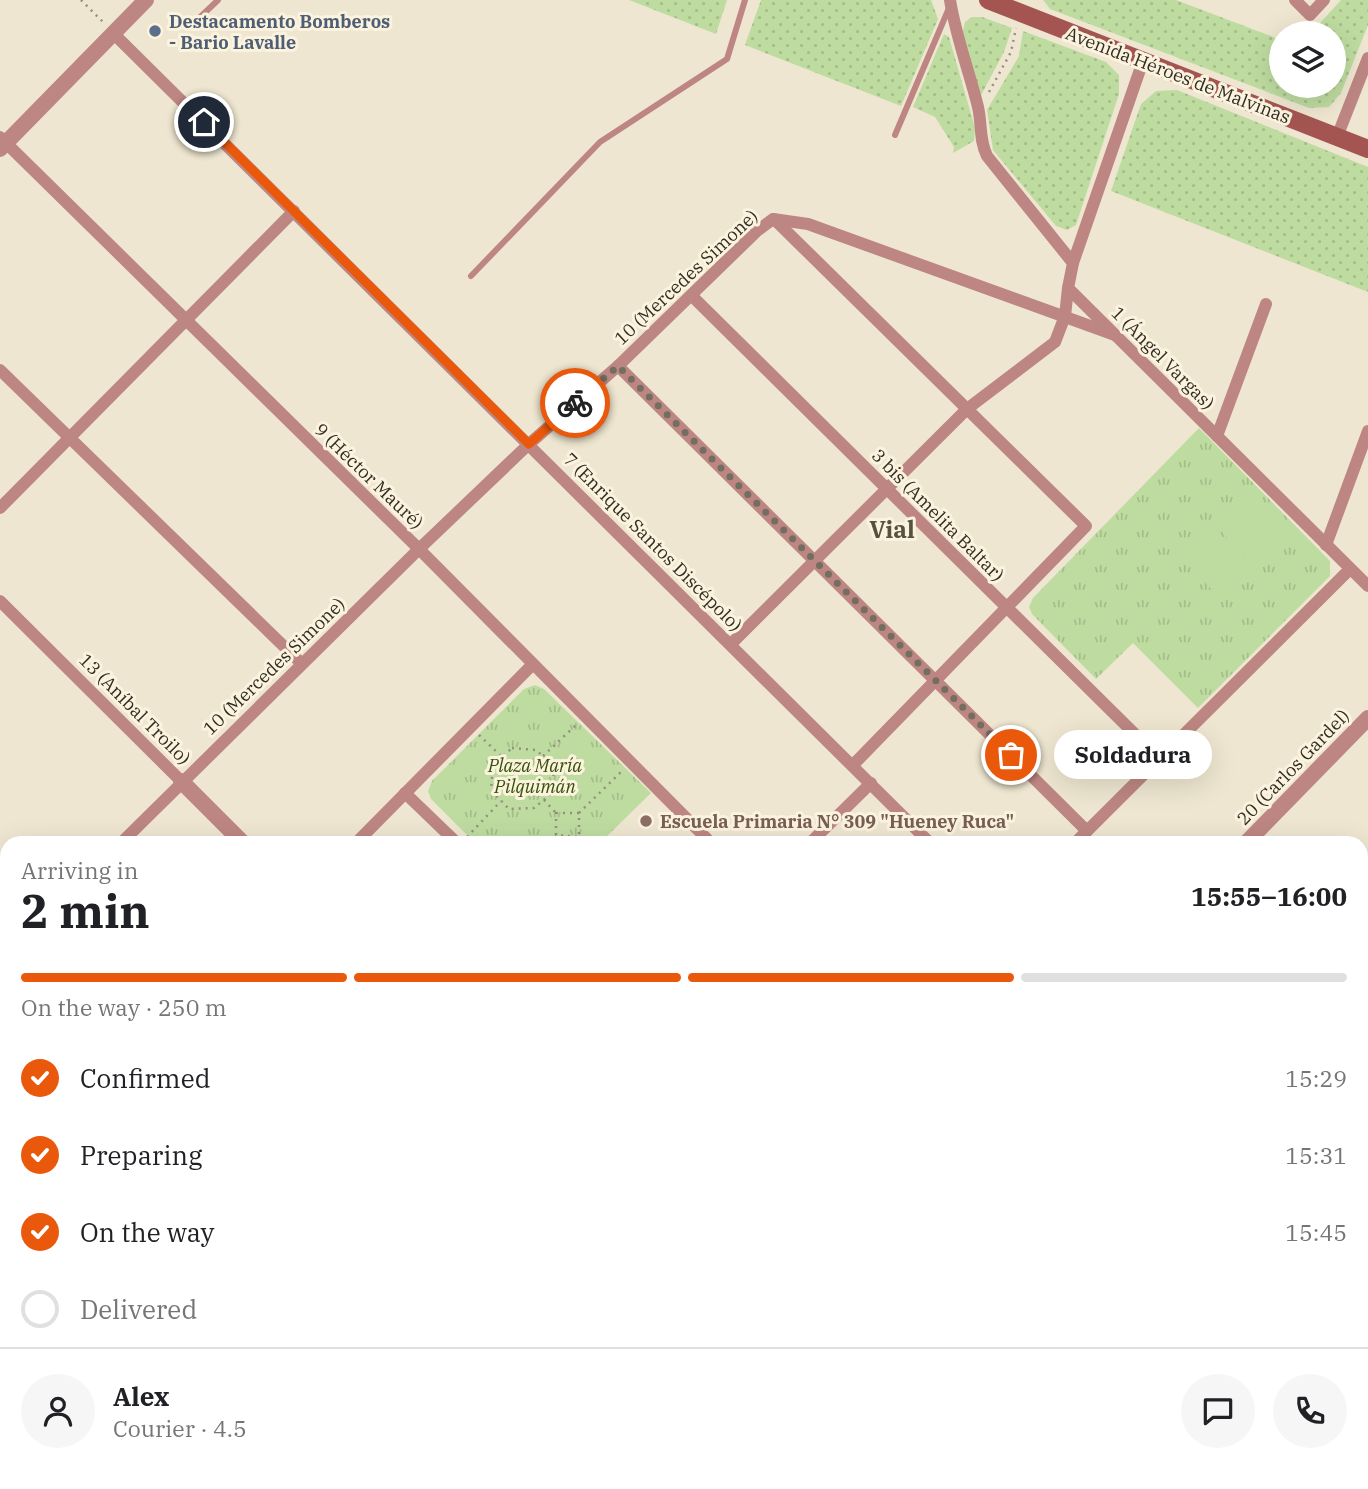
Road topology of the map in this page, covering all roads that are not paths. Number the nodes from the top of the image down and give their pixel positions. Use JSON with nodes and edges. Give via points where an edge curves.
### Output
{"nodes":[{"id":1,"x":146,"y":0,"type":"edge"},
{"id":2,"x":218,"y":0,"type":"edge"},
{"id":3,"x":745,"y":0,"type":"edge"},
{"id":4,"x":988,"y":0,"type":"edge"},
{"id":5,"x":1295,"y":0,"type":"edge"},
{"id":6,"x":1324,"y":0,"type":"edge"},
{"id":7,"x":951,"y":1,"type":"edge"},
{"id":8,"x":1017,"y":7,"type":"edge"},
{"id":9,"x":194,"y":23,"type":"dead end"},
{"id":10,"x":114,"y":34,"type":"junction"},
{"id":11,"x":1368,"y":58,"type":"edge"},
{"id":12,"x":1143,"y":61,"type":"junction"},
{"id":13,"x":895,"y":135,"type":"dead end"},
{"id":14,"x":1337,"y":137,"type":"junction"},
{"id":15,"x":2,"y":143,"type":"edge"},
{"id":16,"x":1368,"y":149,"type":"edge"},
{"id":17,"x":294,"y":211,"type":"junction"},
{"id":18,"x":773,"y":219,"type":"junction"},
{"id":19,"x":1073,"y":263,"type":"junction"},
{"id":20,"x":471,"y":276,"type":"dead end"},
{"id":21,"x":1068,"y":288,"type":"junction"},
{"id":22,"x":692,"y":296,"type":"junction"},
{"id":23,"x":1266,"y":304,"type":"dead end"},
{"id":24,"x":1065,"y":316,"type":"junction"},
{"id":25,"x":185,"y":321,"type":"junction"},
{"id":26,"x":1115,"y":335,"type":"junction"},
{"id":27,"x":618,"y":366,"type":"junction"},
{"id":28,"x":0,"y":370,"type":"edge"},
{"id":29,"x":967,"y":409,"type":"junction"},
{"id":30,"x":1368,"y":430,"type":"edge"},
{"id":31,"x":1217,"y":436,"type":"junction"},
{"id":32,"x":69,"y":438,"type":"junction"},
{"id":33,"x":529,"y":444,"type":"junction"},
{"id":34,"x":888,"y":489,"type":"junction"},
{"id":35,"x":0,"y":508,"type":"edge"},
{"id":36,"x":1326,"y":545,"type":"junction"},
{"id":37,"x":419,"y":550,"type":"junction"},
{"id":38,"x":815,"y":561,"type":"junction"},
{"id":39,"x":1350,"y":569,"type":"junction"},
{"id":40,"x":1368,"y":586,"type":"edge"},
{"id":41,"x":0,"y":601,"type":"edge"},
{"id":42,"x":1007,"y":607,"type":"junction"},
{"id":43,"x":732,"y":644,"type":"junction"},
{"id":44,"x":301,"y":663,"type":"junction"},
{"id":45,"x":532,"y":665,"type":"junction"},
{"id":46,"x":936,"y":680,"type":"junction"},
{"id":47,"x":1368,"y":718,"type":"edge"},
{"id":48,"x":1160,"y":759,"type":"junction"},
{"id":49,"x":853,"y":765,"type":"junction"},
{"id":50,"x":181,"y":781,"type":"junction"},
{"id":51,"x":871,"y":783,"type":"junction"},
{"id":52,"x":405,"y":793,"type":"junction"},
{"id":53,"x":1087,"y":831,"type":"junction"},
{"id":54,"x":128,"y":836,"type":"edge"},
{"id":55,"x":236,"y":836,"type":"edge"},
{"id":56,"x":363,"y":836,"type":"edge"},
{"id":57,"x":451,"y":836,"type":"edge"},
{"id":58,"x":704,"y":836,"type":"edge"},
{"id":59,"x":817,"y":836,"type":"edge"},
{"id":60,"x":923,"y":836,"type":"edge"},
{"id":61,"x":1082,"y":836,"type":"edge"},
{"id":62,"x":1253,"y":836,"type":"edge"}],
"edges":[{"from":1,"to":10,"type":"street"},
{"from":2,"to":9,"type":"lane"},
{"from":3,"to":20,"type":"lane","via":[[727,59],[600,142]]},
{"from":4,"to":8,"type":"main road","name":"Avenida Héroes de Malvinas"},
{"from":5,"to":6,"type":"street","via":[[1310,15]]},
{"from":7,"to":13,"type":"lane"},
{"from":7,"to":19,"type":"street","via":[[987,156]]},
{"from":8,"to":12,"type":"main road","name":"Avenida Héroes de Malvinas"},
{"from":10,"to":15,"type":"street"},
{"from":10,"to":17,"type":"street","name":"7 (Enrique Santos Discépolo)"},
{"from":11,"to":14,"type":"street"},
{"from":12,"to":14,"type":"main road","name":"Avenida Héroes de Malvinas"},
{"from":12,"to":19,"type":"street"},
{"from":14,"to":16,"type":"main road","name":"Avenida Héroes de Malvinas"},
{"from":15,"to":25,"type":"street","name":"9 (Héctor Mauré)"},
{"from":17,"to":25,"type":"street"},
{"from":17,"to":33,"type":"street","name":"7 (Enrique Santos Discépolo)"},
{"from":18,"to":22,"type":"street","name":"10 (Mercedes Simone)"},
{"from":18,"to":24,"type":"street","name":"10 (Mercedes Simone)","via":[[808,224]]},
{"from":18,"to":29,"type":"street"},
{"from":19,"to":21,"type":"street"},
{"from":21,"to":24,"type":"street"},
{"from":21,"to":26,"type":"street","name":"1 (Ángel Vargas)"},
{"from":22,"to":27,"type":"street","name":"10 (Mercedes Simone)"},
{"from":22,"to":34,"type":"street","name":"3 bis (Amelita Baltar)"},
{"from":23,"to":31,"type":"street"},
{"from":24,"to":26,"type":"street","name":"10 (Mercedes Simone)"},
{"from":24,"to":29,"type":"street","via":[[1055,342]]},
{"from":25,"to":32,"type":"street"},
{"from":25,"to":37,"type":"street","name":"9 (Héctor Mauré)"},
{"from":26,"to":31,"type":"street","name":"1 (Ángel Vargas)"},
{"from":27,"to":33,"type":"street","name":"10 (Mercedes Simone)"},
{"from":27,"to":38,"type":"street"},
{"from":28,"to":32,"type":"street"},
{"from":29,"to":34,"type":"street"},
{"from":29,"to":42,"type":"street","via":[[1086,526]]},
{"from":30,"to":36,"type":"street"},
{"from":31,"to":36,"type":"street","name":"1 (Ángel Vargas)"},
{"from":32,"to":35,"type":"street"},
{"from":32,"to":44,"type":"street"},
{"from":33,"to":37,"type":"street","name":"10 (Mercedes Simone)"},
{"from":33,"to":43,"type":"street","name":"7 (Enrique Santos Discépolo)"},
{"from":34,"to":38,"type":"street"},
{"from":34,"to":42,"type":"street","name":"3 bis (Amelita Baltar)"},
{"from":36,"to":39,"type":"street","name":"1 (Ángel Vargas)"},
{"from":37,"to":44,"type":"street","name":"10 (Mercedes Simone)"},
{"from":37,"to":45,"type":"street","name":"9 (Héctor Mauré)"},
{"from":38,"to":43,"type":"street"},
{"from":38,"to":46,"type":"street"},
{"from":39,"to":40,"type":"street","name":"1 (Ángel Vargas)"},
{"from":39,"to":48,"type":"street"},
{"from":41,"to":50,"type":"street","name":"13 (Aníbal Troilo)"},
{"from":42,"to":46,"type":"street"},
{"from":42,"to":48,"type":"street","name":"3 bis (Amelita Baltar)"},
{"from":43,"to":49,"type":"street","name":"7 (Enrique Santos Discépolo)"},
{"from":44,"to":50,"type":"street","name":"10 (Mercedes Simone)"},
{"from":45,"to":52,"type":"street"},
{"from":45,"to":58,"type":"street","name":"9 (Héctor Mauré)"},
{"from":46,"to":49,"type":"street"},
{"from":46,"to":53,"type":"street"},
{"from":47,"to":62,"type":"street","name":"20 (Carlos Gardel)"},
{"from":48,"to":53,"type":"street"},
{"from":49,"to":51,"type":"street","name":"7 (Enrique Santos Discépolo)"},
{"from":50,"to":54,"type":"street","name":"10 (Mercedes Simone)"},
{"from":50,"to":55,"type":"street","name":"13 (Aníbal Troilo)"},
{"from":51,"to":59,"type":"street"},
{"from":51,"to":60,"type":"street","name":"7 (Enrique Santos Discépolo)"},
{"from":52,"to":56,"type":"street"},
{"from":52,"to":57,"type":"street"},
{"from":53,"to":61,"type":"street"}]}
